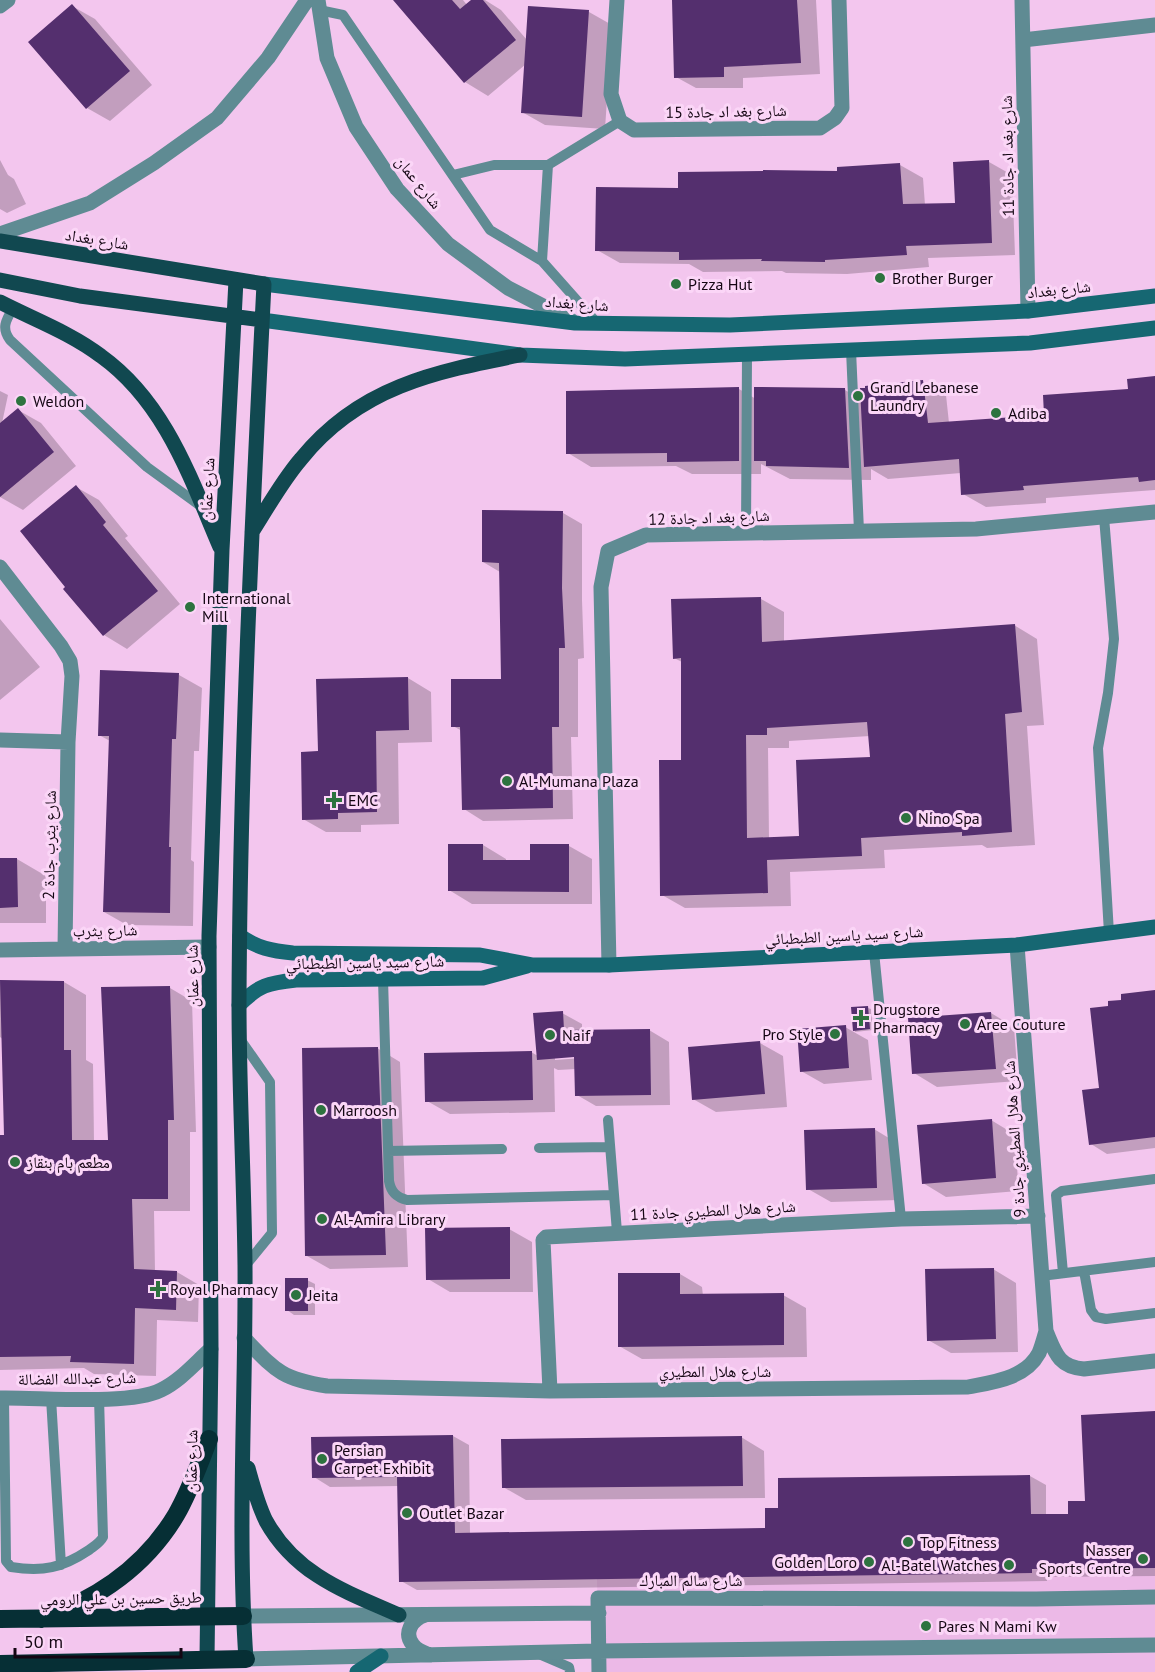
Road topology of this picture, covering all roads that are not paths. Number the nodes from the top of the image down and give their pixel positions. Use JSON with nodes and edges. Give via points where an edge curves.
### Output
{"nodes":[{"id":1,"x":8,"y":0,"type":"edge"},
{"id":2,"x":617,"y":0,"type":"edge"},
{"id":3,"x":839,"y":0,"type":"edge"},
{"id":4,"x":1022,"y":0,"type":"edge"},
{"id":5,"x":315,"y":3,"type":"edge"},
{"id":6,"x":0,"y":6,"type":"edge"},
{"id":7,"x":1155,"y":25,"type":"edge"},
{"id":8,"x":1023,"y":40,"type":"junction"},
{"id":9,"x":620,"y":122,"type":"junction"},
{"id":10,"x":548,"y":165,"type":"junction"},
{"id":11,"x":453,"y":175,"type":"junction"},
{"id":12,"x":0,"y":234,"type":"edge"},
{"id":13,"x":0,"y":241,"type":"edge"},
{"id":14,"x":542,"y":261,"type":"junction"},
{"id":15,"x":0,"y":280,"type":"edge"},
{"id":16,"x":236,"y":280,"type":"junction"},
{"id":17,"x":264,"y":284,"type":"junction"},
{"id":18,"x":1155,"y":296,"type":"edge"},
{"id":19,"x":6,"y":305,"type":"edge"},
{"id":20,"x":1028,"y":310,"type":"junction"},
{"id":21,"x":234,"y":316,"type":"junction"},
{"id":22,"x":262,"y":320,"type":"junction"},
{"id":23,"x":575,"y":323,"type":"junction"},
{"id":24,"x":597,"y":323,"type":"junction"},
{"id":25,"x":1155,"y":328,"type":"edge"},
{"id":26,"x":851,"y":350,"type":"junction"},
{"id":27,"x":520,"y":355,"type":"junction"},
{"id":28,"x":747,"y":355,"type":"junction"},
{"id":29,"x":204,"y":508,"type":"junction"},
{"id":30,"x":1155,"y":512,"type":"edge"},
{"id":31,"x":1104,"y":517,"type":"junction"},
{"id":32,"x":859,"y":531,"type":"junction"},
{"id":33,"x":746,"y":533,"type":"junction"},
{"id":34,"x":251,"y":534,"type":"junction"},
{"id":35,"x":222,"y":550,"type":"junction"},
{"id":36,"x":0,"y":567,"type":"edge"},
{"id":37,"x":0,"y":740,"type":"edge"},
{"id":38,"x":68,"y":742,"type":"junction"},
{"id":39,"x":1155,"y":927,"type":"edge"},
{"id":40,"x":1109,"y":933,"type":"junction"},
{"id":41,"x":240,"y":936,"type":"junction"},
{"id":42,"x":1017,"y":945,"type":"junction"},
{"id":43,"x":209,"y":947,"type":"junction"},
{"id":44,"x":65,"y":949,"type":"junction"},
{"id":45,"x":0,"y":950,"type":"edge"},
{"id":46,"x":874,"y":952,"type":"junction"},
{"id":47,"x":533,"y":965,"type":"junction"},
{"id":48,"x":609,"y":965,"type":"junction"},
{"id":49,"x":383,"y":979,"type":"junction"},
{"id":50,"x":239,"y":1005,"type":"junction"},
{"id":51,"x":240,"y":1039,"type":"junction"},
{"id":52,"x":608,"y":1120,"type":"dead end"},
{"id":53,"x":610,"y":1147,"type":"junction"},
{"id":54,"x":539,"y":1148,"type":"dead end"},
{"id":55,"x":502,"y":1149,"type":"dead end"},
{"id":56,"x":388,"y":1151,"type":"junction"},
{"id":57,"x":1155,"y":1179,"type":"edge"},
{"id":58,"x":614,"y":1195,"type":"junction"},
{"id":59,"x":1038,"y":1216,"type":"junction"},
{"id":60,"x":901,"y":1220,"type":"junction"},
{"id":61,"x":617,"y":1232,"type":"junction"},
{"id":62,"x":1155,"y":1262,"type":"edge"},
{"id":63,"x":245,"y":1267,"type":"junction"},
{"id":64,"x":1084,"y":1271,"type":"junction"},
{"id":65,"x":1063,"y":1273,"type":"junction"},
{"id":66,"x":1041,"y":1276,"type":"junction"},
{"id":67,"x":1155,"y":1313,"type":"edge"},
{"id":68,"x":1046,"y":1330,"type":"junction"},
{"id":69,"x":244,"y":1338,"type":"junction"},
{"id":70,"x":211,"y":1349,"type":"junction"},
{"id":71,"x":1155,"y":1361,"type":"edge"},
{"id":72,"x":550,"y":1391,"type":"junction"},
{"id":73,"x":2,"y":1398,"type":"edge"},
{"id":74,"x":51,"y":1398,"type":"junction"},
{"id":75,"x":99,"y":1398,"type":"junction"},
{"id":76,"x":209,"y":1439,"type":"junction"},
{"id":77,"x":243,"y":1453,"type":"junction"},
{"id":78,"x":61,"y":1565,"type":"junction"},
{"id":79,"x":1155,"y":1597,"type":"edge"},
{"id":80,"x":599,"y":1613,"type":"junction"},
{"id":81,"x":399,"y":1615,"type":"junction"},
{"id":82,"x":425,"y":1615,"type":"junction"},
{"id":83,"x":243,"y":1616,"type":"junction"},
{"id":84,"x":207,"y":1617,"type":"junction"},
{"id":85,"x":0,"y":1619,"type":"edge"},
{"id":86,"x":41,"y":1619,"type":"junction"},
{"id":87,"x":1155,"y":1645,"type":"edge"},
{"id":88,"x":598,"y":1651,"type":"junction"},
{"id":89,"x":535,"y":1653,"type":"junction"},
{"id":90,"x":431,"y":1655,"type":"junction"},
{"id":91,"x":381,"y":1656,"type":"junction"},
{"id":92,"x":4,"y":1664,"type":"edge"},
{"id":93,"x":207,"y":1666,"type":"edge"},
{"id":94,"x":246,"y":1666,"type":"edge"},
{"id":95,"x":35,"y":1672,"type":"edge"},
{"id":96,"x":357,"y":1672,"type":"edge"},
{"id":97,"x":570,"y":1672,"type":"edge"},
{"id":98,"x":599,"y":1672,"type":"edge"}],
"edges":[{"from":1,"to":6,"type":"street"},
{"from":2,"to":9,"type":"street","via":[[611,94]]},
{"from":3,"to":9,"type":"street","name":"شارع بغد اد جادة 15","via":[[842,108],[820,128],[634,130]]},
{"from":4,"to":8,"type":"street","name":"شارع بغد اد جادة 11"},
{"from":5,"to":11,"type":"lane","via":[[343,15]]},
{"from":5,"to":12,"type":"street","via":[[217,118],[154,164],[90,203]]},
{"from":5,"to":23,"type":"street","name":"شارع عمان","via":[[327,58],[356,127],[397,189],[448,244],[508,288]]},
{"from":7,"to":8,"type":"street"},
{"from":8,"to":20,"type":"street","name":"شارع بغد اد جادة 11"},
{"from":9,"to":10,"type":"lane"},
{"from":10,"to":11,"type":"lane","via":[[495,165]]},
{"from":10,"to":14,"type":"lane"},
{"from":11,"to":14,"type":"lane","via":[[490,230]]},
{"from":13,"to":16,"type":"main road","name":"شارع بغداد"},
{"from":14,"to":24,"type":"lane"},
{"from":15,"to":21,"type":"main road","via":[[80,296]]},
{"from":16,"to":17,"type":"main road","name":"شارع بغداد"},
{"from":16,"to":21,"type":"main road","name":"شارع عمّان"},
{"from":17,"to":22,"type":"main road"},
{"from":17,"to":23,"type":"main road","name":"شارع بغداد"},
{"from":18,"to":20,"type":"main road","name":"شارع بغداد"},
{"from":19,"to":29,"type":"lane","via":[[4,331],[10,340],[154,473]]},
{"from":19,"to":29,"type":"main road","via":[[88,347],[126,375],[167,428]]},
{"from":20,"to":24,"type":"main road","name":"شارع بغداد","via":[[730,325]]},
{"from":21,"to":22,"type":"main road"},
{"from":21,"to":35,"type":"main road","name":"شارع عمّان"},
{"from":22,"to":27,"type":"main road"},
{"from":22,"to":34,"type":"main road"},
{"from":23,"to":24,"type":"main road","name":"شارع بغداد"},
{"from":25,"to":26,"type":"main road","via":[[1030,343]]},
{"from":26,"to":28,"type":"main road"},
{"from":26,"to":32,"type":"lane"},
{"from":27,"to":28,"type":"main road","via":[[625,359]]},
{"from":27,"to":34,"type":"main road","via":[[425,376],[362,405],[301,459]]},
{"from":28,"to":33,"type":"lane"},
{"from":29,"to":35,"type":"main road"},
{"from":30,"to":31,"type":"street","name":"شارع بغد اد جادة 12"},
{"from":31,"to":32,"type":"street","name":"شارع بغد اد جادة 12","via":[[976,529]]},
{"from":31,"to":40,"type":"lane","via":[[1114,639],[1098,748]]},
{"from":32,"to":33,"type":"street","name":"شارع بغد اد جادة 12"},
{"from":33,"to":48,"type":"street","name":"شارع بغد اد جادة 12","via":[[646,535],[608,551],[602,587]]},
{"from":34,"to":41,"type":"main road"},
{"from":35,"to":43,"type":"main road","name":"شارع عمّان"},
{"from":36,"to":38,"type":"street","name":"شارع يثرب جادة 2","via":[[70,661]]},
{"from":37,"to":38,"type":"street"},
{"from":38,"to":44,"type":"street","name":"شارع يثرب جادة 2"},
{"from":39,"to":40,"type":"main road","name":"شارع سيد ياسين الطبطبائي"},
{"from":40,"to":42,"type":"main road","name":"شارع سيد ياسين الطبطبائي"},
{"from":41,"to":47,"type":"main road","name":"شارع سيد ياسين الطبطبائي","via":[[271,951],[480,955]]},
{"from":41,"to":50,"type":"main road"},
{"from":42,"to":46,"type":"main road","name":"شارع سيد ياسين الطبطبائي"},
{"from":42,"to":59,"type":"street","name":"شارع هلال المطيري جادة 9"},
{"from":43,"to":44,"type":"street","name":"شارع يثرب"},
{"from":43,"to":70,"type":"main road","name":"شارع عمّان"},
{"from":44,"to":45,"type":"street","name":"شارع يثرب"},
{"from":46,"to":48,"type":"main road","name":"شارع سيد ياسين الطبطبائي"},
{"from":46,"to":60,"type":"lane"},
{"from":47,"to":48,"type":"main road","name":"شارع سيد ياسين الطبطبائي"},
{"from":47,"to":49,"type":"main road","name":"شارع سيد ياسين الطبطبائي","via":[[483,978]]},
{"from":49,"to":50,"type":"main road","name":"شارع سيد ياسين الطبطبائي","via":[[269,982]]},
{"from":49,"to":56,"type":"lane"},
{"from":50,"to":51,"type":"main road"},
{"from":51,"to":63,"type":"main road"},
{"from":51,"to":63,"type":"lane","via":[[270,1082],[272,1233]]},
{"from":52,"to":53,"type":"lane"},
{"from":53,"to":54,"type":"lane"},
{"from":53,"to":58,"type":"lane"},
{"from":55,"to":56,"type":"lane"},
{"from":56,"to":58,"type":"lane","via":[[390,1188],[400,1198]]},
{"from":57,"to":65,"type":"lane","via":[[1058,1192]]},
{"from":58,"to":61,"type":"lane"},
{"from":59,"to":60,"type":"street","name":"شارع هلال المطيري جادة 11"},
{"from":59,"to":66,"type":"street","name":"شارع هلال المطيري جادة 9"},
{"from":60,"to":61,"type":"street","name":"شارع هلال المطيري جادة 11"},
{"from":61,"to":72,"type":"street","name":"شارع هلال المطيري جادة 11","via":[[543,1240]]},
{"from":62,"to":64,"type":"lane"},
{"from":63,"to":69,"type":"main road"},
{"from":64,"to":65,"type":"lane"},
{"from":64,"to":67,"type":"lane","via":[[1091,1310],[1096,1317]]},
{"from":65,"to":66,"type":"lane"},
{"from":66,"to":68,"type":"street","name":"شارع هلال المطيري جادة 9"},
{"from":68,"to":71,"type":"street","via":[[1056,1354],[1065,1365],[1074,1368]]},
{"from":68,"to":72,"type":"street","name":"شارع هلال المطيري","via":[[1038,1355],[1024,1370],[1008,1379],[968,1387]]},
{"from":69,"to":72,"type":"street","name":"شارع هلال المطيري","via":[[283,1375],[300,1382]]},
{"from":69,"to":77,"type":"main road"},
{"from":70,"to":75,"type":"street","name":"شارع عبدالله الفضالة","via":[[161,1390],[138,1397]]},
{"from":70,"to":76,"type":"main road","name":"شارع عمّان"},
{"from":73,"to":74,"type":"street","name":"شارع عبدالله الفضالة"},
{"from":73,"to":78,"type":"lane","via":[[6,1561],[11,1567],[33,1571]]},
{"from":74,"to":75,"type":"street","name":"شارع عبدالله الفضالة"},
{"from":74,"to":78,"type":"lane"},
{"from":75,"to":78,"type":"lane","via":[[103,1537]]},
{"from":76,"to":84,"type":"main road","name":"شارع عمّان"},
{"from":76,"to":86,"type":"highway","via":[[177,1513],[146,1554],[95,1595]]},
{"from":77,"to":81,"type":"main road","via":[[266,1520],[295,1558],[330,1584]]},
{"from":77,"to":83,"type":"main road"},
{"from":79,"to":80,"type":"street","name":"شارع سالم المبارك","via":[[598,1598]]},
{"from":80,"to":82,"type":"street"},
{"from":80,"to":88,"type":"street"},
{"from":81,"to":82,"type":"street"},
{"from":81,"to":83,"type":"street"},
{"from":82,"to":90,"type":"street","via":[[412,1623],[409,1637],[414,1646]]},
{"from":83,"to":84,"type":"highway","name":"طريق حسين بن علي الرومي"},
{"from":83,"to":94,"type":"main road"},
{"from":84,"to":86,"type":"highway","name":"طريق حسين بن علي الرومي"},
{"from":84,"to":93,"type":"main road","name":"شارع عمّان"},
{"from":85,"to":86,"type":"highway","name":"طريق حسين بن علي الرومي"},
{"from":87,"to":88,"type":"street"},
{"from":88,"to":89,"type":"street"},
{"from":88,"to":98,"type":"street"},
{"from":89,"to":90,"type":"street"},
{"from":89,"to":97,"type":"lane","via":[[569,1667]]},
{"from":90,"to":91,"type":"street"},
{"from":91,"to":94,"type":"street"},
{"from":91,"to":96,"type":"main road"},
{"from":92,"to":93,"type":"highway"},
{"from":92,"to":95,"type":"highway"},
{"from":93,"to":94,"type":"highway"}]}
